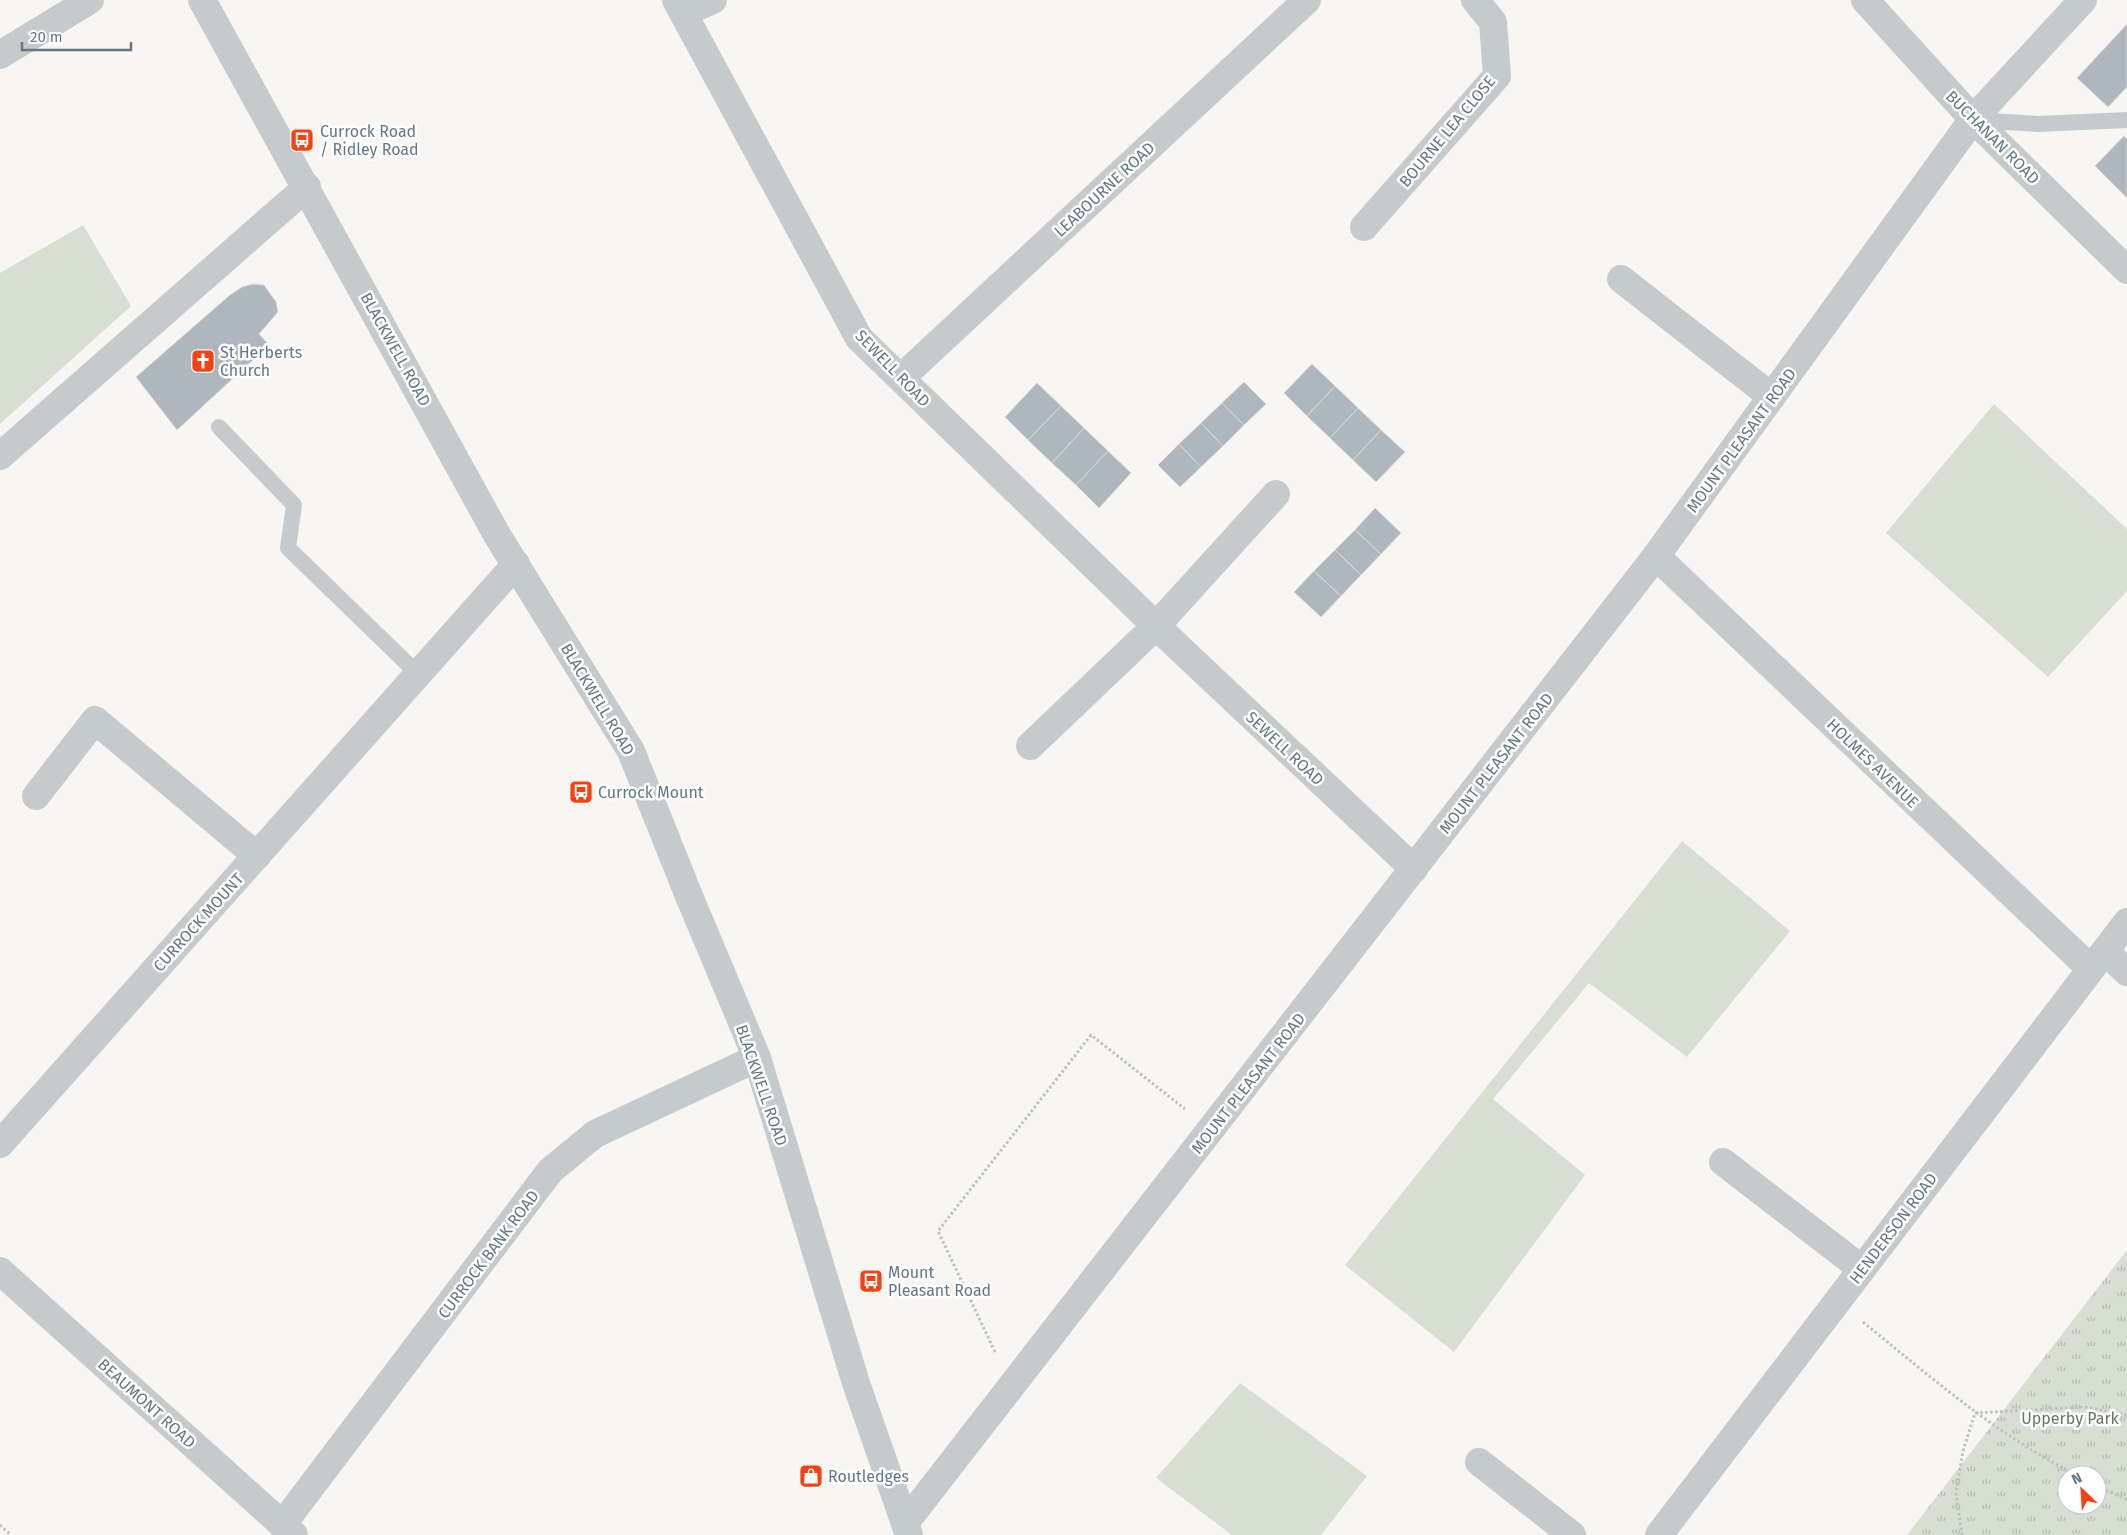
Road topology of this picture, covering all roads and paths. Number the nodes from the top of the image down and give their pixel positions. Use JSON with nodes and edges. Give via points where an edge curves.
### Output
{"nodes":[{"id":1,"x":90,"y":0,"type":"edge"},
{"id":2,"x":202,"y":0,"type":"edge"},
{"id":3,"x":713,"y":0,"type":"edge"},
{"id":4,"x":1307,"y":0,"type":"edge"},
{"id":5,"x":1475,"y":0,"type":"edge"},
{"id":6,"x":1864,"y":0,"type":"edge"},
{"id":7,"x":2083,"y":0,"type":"edge"},
{"id":8,"x":680,"y":7,"type":"edge"},
{"id":9,"x":0,"y":55,"type":"edge"},
{"id":10,"x":1973,"y":119,"type":"junction"},
{"id":11,"x":2127,"y":120,"type":"edge"},
{"id":12,"x":306,"y":187,"type":"junction"},
{"id":13,"x":1364,"y":227,"type":"dead end"},
{"id":14,"x":2127,"y":270,"type":"edge"},
{"id":15,"x":1621,"y":278,"type":"dead end"},
{"id":16,"x":901,"y":378,"type":"junction"},
{"id":17,"x":1772,"y":397,"type":"junction"},
{"id":18,"x":219,"y":428,"type":"dead end"},
{"id":19,"x":0,"y":456,"type":"edge"},
{"id":20,"x":1276,"y":494,"type":"dead end"},
{"id":21,"x":1656,"y":556,"type":"junction"},
{"id":22,"x":516,"y":564,"type":"junction"},
{"id":23,"x":1156,"y":626,"type":"junction"},
{"id":24,"x":418,"y":674,"type":"junction"},
{"id":25,"x":1030,"y":746,"type":"dead end"},
{"id":26,"x":36,"y":796,"type":"dead end"},
{"id":27,"x":257,"y":856,"type":"junction"},
{"id":28,"x":1414,"y":870,"type":"junction"},
{"id":29,"x":2127,"y":922,"type":"edge"},
{"id":30,"x":2098,"y":960,"type":"junction"},
{"id":31,"x":2127,"y":972,"type":"edge"},
{"id":32,"x":757,"y":1058,"type":"junction"},
{"id":33,"x":1212,"y":1130,"type":"junction"},
{"id":34,"x":0,"y":1144,"type":"edge"},
{"id":35,"x":1723,"y":1162,"type":"dead end"},
{"id":36,"x":1862,"y":1269,"type":"junction"},
{"id":37,"x":0,"y":1270,"type":"edge"},
{"id":38,"x":1837,"y":1301,"type":"junction"},
{"id":39,"x":1012,"y":1386,"type":"junction"},
{"id":40,"x":1975,"y":1414,"type":"junction"},
{"id":41,"x":2127,"y":1414,"type":"edge"},
{"id":42,"x":1479,"y":1462,"type":"dead end"},
{"id":43,"x":2057,"y":1465,"type":"edge"},
{"id":44,"x":2107,"y":1491,"type":"edge"},
{"id":45,"x":2127,"y":1500,"type":"edge"},
{"id":46,"x":0,"y":1525,"type":"edge"},
{"id":47,"x":907,"y":1529,"type":"edge"},
{"id":48,"x":288,"y":1530,"type":"edge"},
{"id":49,"x":11,"y":1535,"type":"edge"},
{"id":50,"x":1572,"y":1535,"type":"edge"},
{"id":51,"x":1659,"y":1535,"type":"edge"},
{"id":52,"x":1962,"y":1535,"type":"edge"}],
"edges":[{"from":1,"to":9,"type":"street"},
{"from":2,"to":12,"type":"street","name":"BLACKWELL ROAD"},
{"from":3,"to":8,"type":"street"},
{"from":4,"to":16,"type":"street","name":"LEABOURNE ROAD"},
{"from":5,"to":13,"type":"street","name":"BOURNE LEA CLOSE","via":[[1493,22],[1497,76]]},
{"from":6,"to":10,"type":"street","name":"BUCHANAN ROAD"},
{"from":7,"to":10,"type":"street","name":"MOUNT PLEASANT ROAD"},
{"from":8,"to":16,"type":"street","name":"SEWELL ROAD","via":[[859,338]]},
{"from":10,"to":11,"type":"lane","via":[[2038,124]]},
{"from":10,"to":14,"type":"street","name":"BUCHANAN ROAD"},
{"from":10,"to":17,"type":"street","name":"MOUNT PLEASANT ROAD"},
{"from":12,"to":19,"type":"street"},
{"from":12,"to":22,"type":"street","name":"BLACKWELL ROAD"},
{"from":15,"to":17,"type":"street"},
{"from":16,"to":23,"type":"street","name":"SEWELL ROAD"},
{"from":17,"to":21,"type":"street","name":"MOUNT PLEASANT ROAD"},
{"from":18,"to":24,"type":"lane","via":[[294,505],[288,548]]},
{"from":20,"to":23,"type":"street"},
{"from":21,"to":28,"type":"street","name":"MOUNT PLEASANT ROAD"},
{"from":21,"to":30,"type":"street","name":"HOLMES AVENUE"},
{"from":22,"to":24,"type":"street","name":"CURROCK MOUNT"},
{"from":22,"to":32,"type":"street","name":"BLACKWELL ROAD","via":[[631,750]]},
{"from":23,"to":25,"type":"street"},
{"from":23,"to":28,"type":"street","name":"SEWELL ROAD"},
{"from":24,"to":27,"type":"street","name":"CURROCK MOUNT"},
{"from":26,"to":27,"type":"street","via":[[95,720]]},
{"from":27,"to":34,"type":"street","name":"CURROCK MOUNT"},
{"from":28,"to":33,"type":"street","name":"MOUNT PLEASANT ROAD"},
{"from":29,"to":30,"type":"street","name":"HENDERSON ROAD"},
{"from":30,"to":31,"type":"street","name":"HOLMES AVENUE"},
{"from":30,"to":36,"type":"street","name":"HENDERSON ROAD"},
{"from":32,"to":47,"type":"street","name":"BLACKWELL ROAD","via":[[856,1383]]},
{"from":32,"to":48,"type":"street","name":"CURROCK BANK ROAD","via":[[595,1134],[550,1171]]},
{"from":33,"to":39,"type":"street","name":"MOUNT PLEASANT ROAD"},
{"from":33,"to":39,"type":"path","via":[[1091,1035],[938,1231]]},
{"from":35,"to":36,"type":"street"},
{"from":36,"to":38,"type":"street","name":"HENDERSON ROAD"},
{"from":37,"to":48,"type":"street","name":"BEAUMONT ROAD"},
{"from":38,"to":40,"type":"path"},
{"from":38,"to":51,"type":"street","name":"HENDERSON ROAD"},
{"from":39,"to":47,"type":"street","name":"MOUNT PLEASANT ROAD"},
{"from":40,"to":41,"type":"path","via":[[2085,1407]]},
{"from":40,"to":43,"type":"path"},
{"from":40,"to":52,"type":"path","via":[[1963,1451],[1956,1493]]},
{"from":42,"to":50,"type":"street"},
{"from":44,"to":45,"type":"path"},
{"from":46,"to":49,"type":"path"}]}
